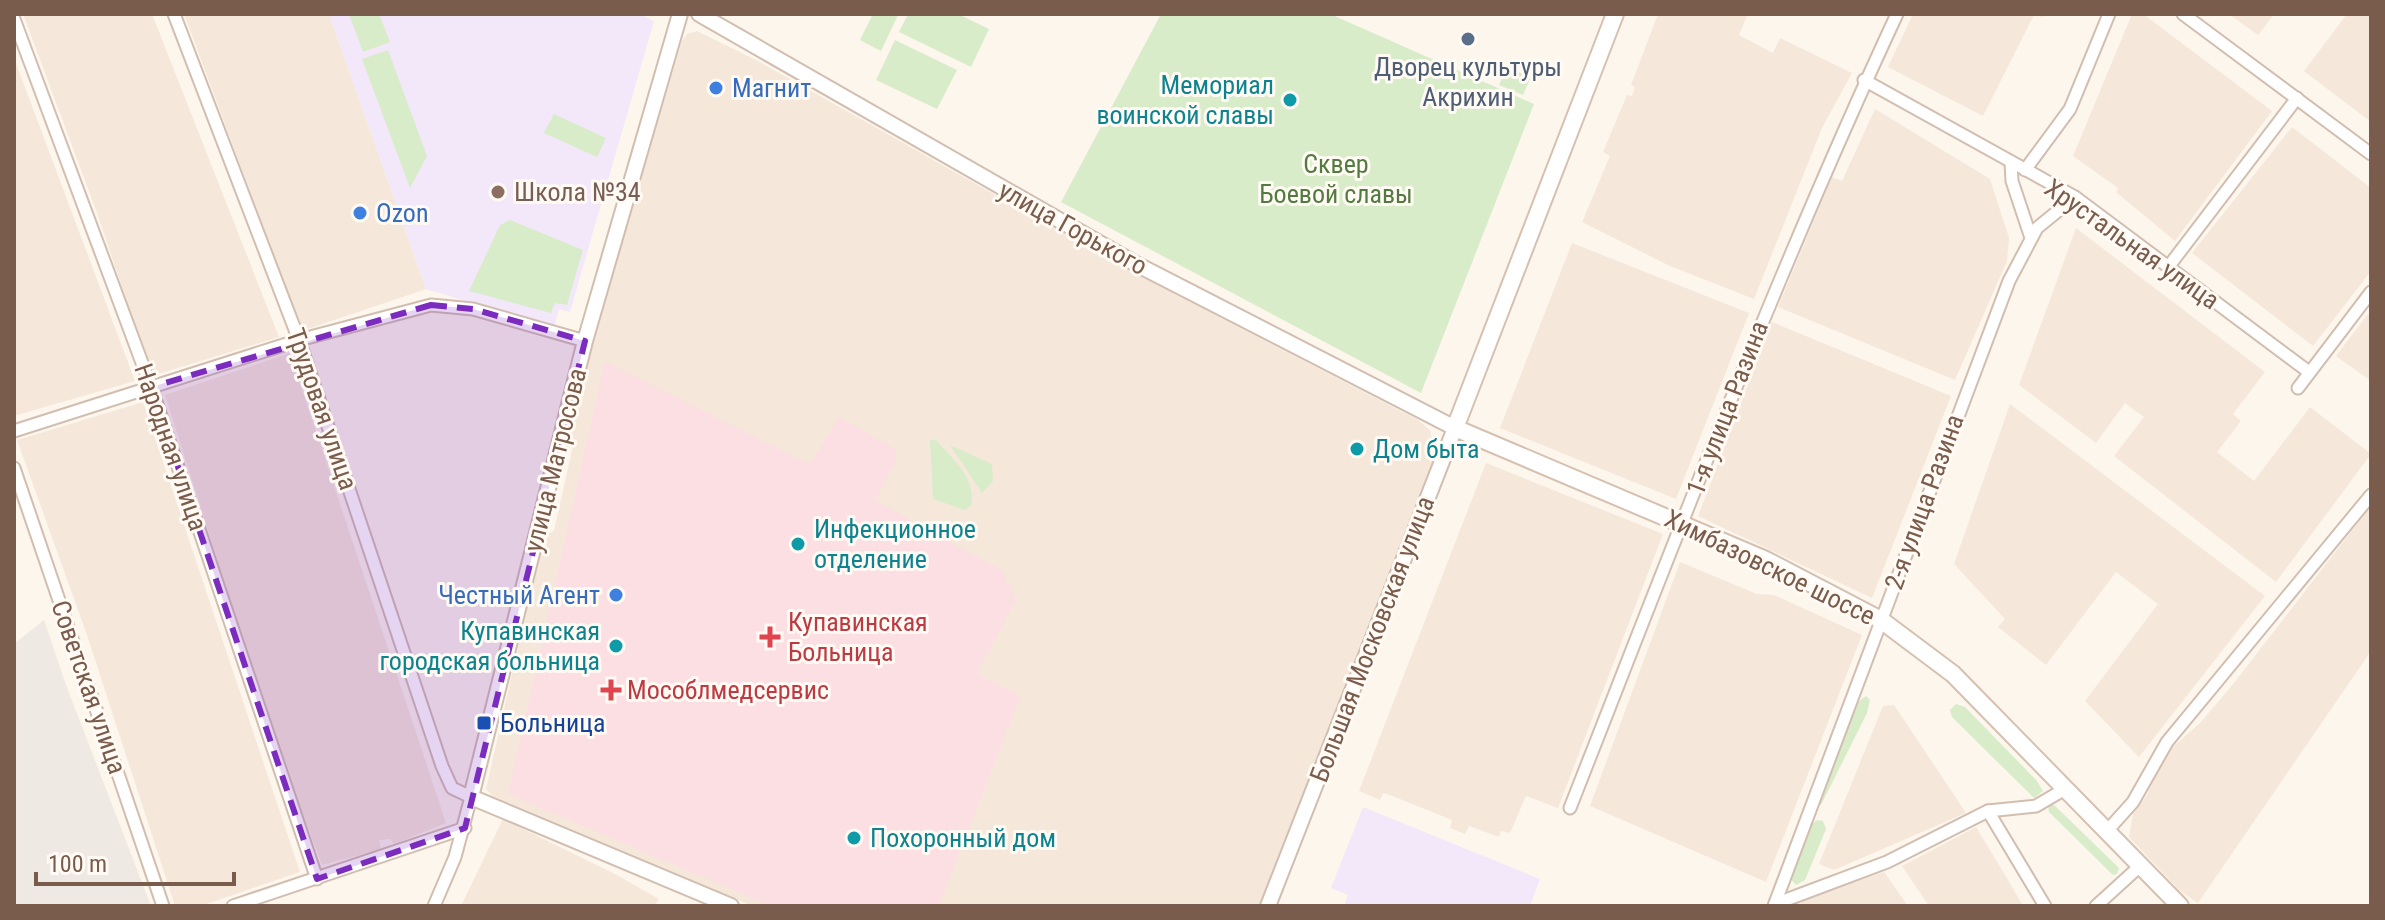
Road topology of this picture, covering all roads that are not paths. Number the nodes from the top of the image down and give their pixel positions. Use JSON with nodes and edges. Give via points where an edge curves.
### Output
{"nodes":[{"id":1,"x":174,"y":14,"type":"edge"},
{"id":2,"x":680,"y":14,"type":"edge"},
{"id":3,"x":699,"y":14,"type":"edge"},
{"id":4,"x":1615,"y":14,"type":"edge"},
{"id":5,"x":1897,"y":14,"type":"edge"},
{"id":6,"x":2109,"y":14,"type":"edge"},
{"id":7,"x":2183,"y":14,"type":"edge"},
{"id":8,"x":14,"y":19,"type":"edge"},
{"id":9,"x":1864,"y":80,"type":"junction"},
{"id":10,"x":2297,"y":98,"type":"junction"},
{"id":11,"x":2371,"y":154,"type":"edge"},
{"id":12,"x":2011,"y":162,"type":"junction"},
{"id":13,"x":2025,"y":170,"type":"junction"},
{"id":14,"x":2075,"y":197,"type":"junction"},
{"id":15,"x":2031,"y":238,"type":"junction"},
{"id":16,"x":2169,"y":266,"type":"junction"},
{"id":17,"x":2371,"y":292,"type":"edge"},
{"id":18,"x":299,"y":340,"type":"junction"},
{"id":19,"x":585,"y":341,"type":"junction"},
{"id":20,"x":2309,"y":372,"type":"junction"},
{"id":21,"x":151,"y":387,"type":"junction"},
{"id":22,"x":2298,"y":388,"type":"dead end"},
{"id":23,"x":1455,"y":428,"type":"junction"},
{"id":24,"x":14,"y":431,"type":"edge"},
{"id":25,"x":14,"y":468,"type":"edge"},
{"id":26,"x":2371,"y":495,"type":"edge"},
{"id":27,"x":1682,"y":523,"type":"junction"},
{"id":28,"x":1881,"y":620,"type":"junction"},
{"id":29,"x":2065,"y":789,"type":"junction"},
{"id":30,"x":471,"y":797,"type":"junction"},
{"id":31,"x":1570,"y":808,"type":"dead end"},
{"id":32,"x":1988,"y":811,"type":"junction"},
{"id":33,"x":465,"y":828,"type":"junction"},
{"id":34,"x":2107,"y":831,"type":"junction"},
{"id":35,"x":2140,"y":866,"type":"junction"},
{"id":36,"x":317,"y":879,"type":"junction"},
{"id":37,"x":1774,"y":905,"type":"edge"},
{"id":38,"x":163,"y":906,"type":"edge"},
{"id":39,"x":233,"y":906,"type":"edge"},
{"id":40,"x":434,"y":906,"type":"edge"},
{"id":41,"x":731,"y":906,"type":"edge"},
{"id":42,"x":1268,"y":906,"type":"edge"},
{"id":43,"x":2045,"y":906,"type":"edge"},
{"id":44,"x":2096,"y":906,"type":"edge"},
{"id":45,"x":2180,"y":906,"type":"edge"}],
"edges":[{"from":1,"to":18,"type":"street","name":"Трудовая улица"},
{"from":2,"to":19,"type":"street","name":"улица Матросова"},
{"from":3,"to":23,"type":"street","name":"улица Горького","via":[[1136,264]]},
{"from":4,"to":23,"type":"main road","name":"Большая Московская улица"},
{"from":5,"to":9,"type":"street","name":"1-я улица Разина"},
{"from":6,"to":13,"type":"street","via":[[2070,109]]},
{"from":7,"to":10,"type":"street"},
{"from":8,"to":21,"type":"street","name":"Народная улица"},
{"from":9,"to":12,"type":"street","name":"Хрустальная улица"},
{"from":9,"to":27,"type":"street","name":"1-я улица Разина","via":[[1765,310]]},
{"from":10,"to":11,"type":"street"},
{"from":10,"to":16,"type":"street"},
{"from":12,"to":13,"type":"street","name":"Хрустальная улица"},
{"from":12,"to":15,"type":"street"},
{"from":13,"to":14,"type":"street","name":"Хрустальная улица"},
{"from":14,"to":15,"type":"street","name":"2-я улица Разина"},
{"from":14,"to":16,"type":"street","name":"Хрустальная улица"},
{"from":15,"to":28,"type":"street","name":"2-я улица Разина","via":[[1989,328]]},
{"from":16,"to":20,"type":"street","name":"Хрустальная улица"},
{"from":17,"to":20,"type":"street"},
{"from":18,"to":19,"type":"street","via":[[407,309],[451,305]]},
{"from":18,"to":21,"type":"street"},
{"from":18,"to":30,"type":"street","name":"Трудовая улица","via":[[442,766],[452,788]]},
{"from":19,"to":30,"type":"street","name":"улица Матросова"},
{"from":20,"to":22,"type":"street"},
{"from":21,"to":24,"type":"street"},
{"from":21,"to":36,"type":"street","name":"Народная улица"},
{"from":23,"to":27,"type":"main road","name":"Химбазовское шоссе"},
{"from":23,"to":42,"type":"street","name":"Большая Московская улица"},
{"from":25,"to":38,"type":"street","name":"Советская улица"},
{"from":26,"to":34,"type":"street","via":[[2167,742],[2133,802]]},
{"from":27,"to":28,"type":"main road","name":"Химбазовское шоссе"},
{"from":27,"to":31,"type":"street","name":"1-я улица Разина"},
{"from":28,"to":29,"type":"main road","name":"Химбазовское шоссе","via":[[1953,674]]},
{"from":28,"to":37,"type":"street","name":"2-я улица Разина"},
{"from":29,"to":32,"type":"street","via":[[2036,806]]},
{"from":29,"to":34,"type":"main road","name":"Химбазовское шоссе"},
{"from":30,"to":33,"type":"street","name":"улица Матросова"},
{"from":30,"to":41,"type":"street"},
{"from":32,"to":37,"type":"street","via":[[1887,862]]},
{"from":32,"to":43,"type":"street"},
{"from":33,"to":36,"type":"street"},
{"from":33,"to":40,"type":"street","name":"улица Матросова"},
{"from":34,"to":35,"type":"main road","name":"Химбазовское шоссе"},
{"from":35,"to":44,"type":"street"},
{"from":35,"to":45,"type":"main road","name":"Химбазовское шоссе"},
{"from":36,"to":39,"type":"street"}]}
